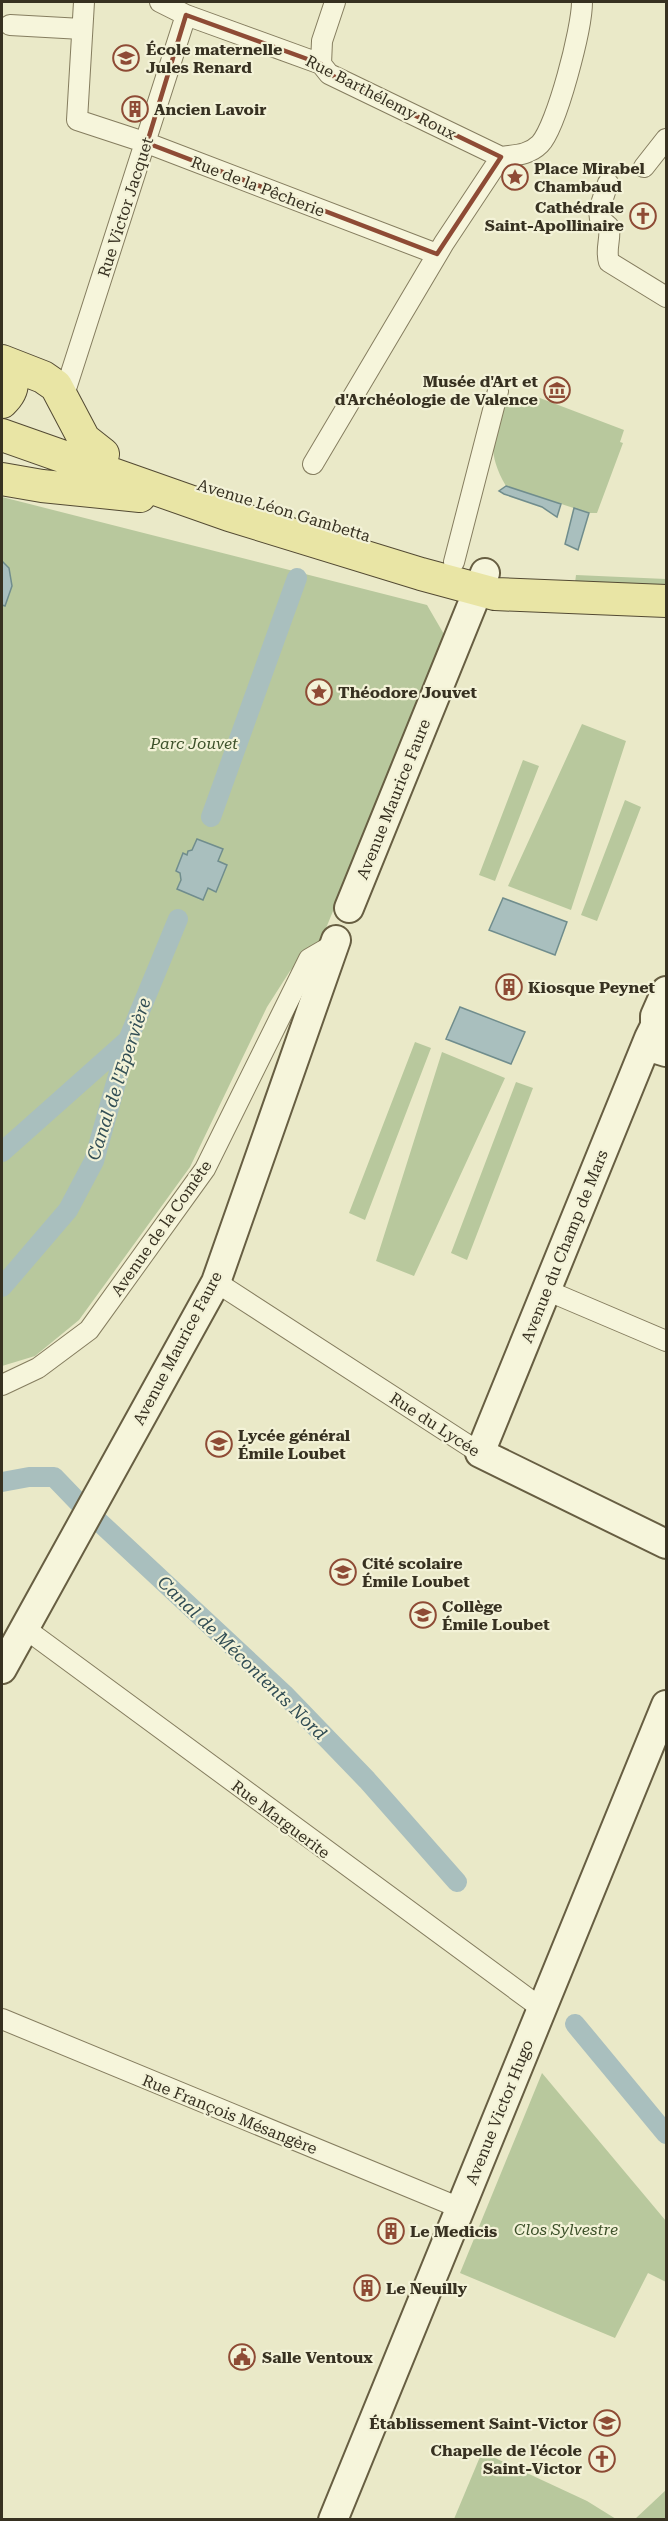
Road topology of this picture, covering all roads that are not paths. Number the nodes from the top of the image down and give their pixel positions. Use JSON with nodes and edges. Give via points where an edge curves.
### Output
{"nodes":[{"id":1,"x":84,"y":2,"type":"edge"},
{"id":2,"x":160,"y":2,"type":"edge"},
{"id":3,"x":335,"y":2,"type":"edge"},
{"id":4,"x":582,"y":2,"type":"edge"},
{"id":5,"x":186,"y":15,"type":"junction"},
{"id":6,"x":10,"y":25,"type":"dead end"},
{"id":7,"x":82,"y":29,"type":"junction"},
{"id":8,"x":321,"y":64,"type":"junction"},
{"id":9,"x":666,"y":139,"type":"edge"},
{"id":10,"x":147,"y":143,"type":"junction"},
{"id":11,"x":501,"y":157,"type":"junction"},
{"id":12,"x":644,"y":159,"type":"dead end"},
{"id":13,"x":608,"y":183,"type":"dead end"},
{"id":14,"x":437,"y":254,"type":"junction"},
{"id":15,"x":666,"y":297,"type":"edge"},
{"id":16,"x":2,"y":362,"type":"edge"},
{"id":17,"x":498,"y":391,"type":"dead end"},
{"id":18,"x":63,"y":398,"type":"junction"},
{"id":19,"x":2,"y":402,"type":"edge"},
{"id":20,"x":2,"y":423,"type":"edge"},
{"id":21,"x":2,"y":435,"type":"edge"},
{"id":22,"x":2,"y":450,"type":"edge"},
{"id":23,"x":104,"y":454,"type":"junction"},
{"id":24,"x":2,"y":462,"type":"edge"},
{"id":25,"x":313,"y":464,"type":"dead end"},
{"id":26,"x":2,"y":479,"type":"edge"},
{"id":27,"x":229,"y":515,"type":"junction"},
{"id":28,"x":454,"y":562,"type":"junction"},
{"id":29,"x":421,"y":574,"type":"junction"},
{"id":30,"x":482,"y":581,"type":"junction"},
{"id":31,"x":666,"y":601,"type":"edge"},
{"id":32,"x":464,"y":623,"type":"junction"},
{"id":33,"x":349,"y":908,"type":"dead end"},
{"id":34,"x":334,"y":943,"type":"joint"},
{"id":35,"x":666,"y":991,"type":"edge"},
{"id":36,"x":659,"y":1035,"type":"edge"},
{"id":37,"x":216,"y":1282,"type":"junction"},
{"id":38,"x":546,"y":1290,"type":"junction"},
{"id":39,"x":666,"y":1341,"type":"edge"},
{"id":40,"x":2,"y":1385,"type":"edge"},
{"id":41,"x":480,"y":1453,"type":"junction"},
{"id":42,"x":666,"y":1544,"type":"edge"},
{"id":43,"x":23,"y":1627,"type":"junction"},
{"id":44,"x":2,"y":1669,"type":"edge"},
{"id":45,"x":666,"y":1705,"type":"edge"},
{"id":46,"x":541,"y":2008,"type":"junction"},
{"id":47,"x":2,"y":2019,"type":"edge"},
{"id":48,"x":460,"y":2208,"type":"junction"},
{"id":49,"x":333,"y":2520,"type":"edge"}],
"edges":[{"from":1,"to":7,"type":"street"},
{"from":2,"to":5,"type":"street","name":"Rue Barthélemy Roux"},
{"from":3,"to":8,"type":"street","via":[[322,41]]},
{"from":4,"to":11,"type":"street","via":[[576,44],[549,133],[527,154]]},
{"from":5,"to":8,"type":"street","name":"Rue Barthélemy Roux"},
{"from":5,"to":10,"type":"street","name":"Rue Victor Jacquet"},
{"from":6,"to":7,"type":"street"},
{"from":7,"to":10,"type":"street","name":"Rue de la Pêcherie","via":[[77,120]]},
{"from":8,"to":11,"type":"street","name":"Rue Barthélemy Roux","via":[[329,74]]},
{"from":9,"to":12,"type":"street"},
{"from":10,"to":14,"type":"street","name":"Rue de la Pêcherie"},
{"from":10,"to":18,"type":"street","name":"Rue Victor Jacquet"},
{"from":11,"to":14,"type":"street"},
{"from":13,"to":15,"type":"street","via":[[599,210],[600,219],[609,227],[609,261]]},
{"from":14,"to":25,"type":"street"},
{"from":16,"to":18,"type":"main road","via":[[44,376]]},
{"from":16,"to":19,"type":"main road","via":[[13,385]]},
{"from":17,"to":28,"type":"street"},
{"from":18,"to":23,"type":"main road","via":[[84,439]]},
{"from":20,"to":23,"type":"main road","name":"Avenue Léon Gambetta"},
{"from":21,"to":27,"type":"main road","name":"Avenue Léon Gambetta"},
{"from":22,"to":24,"type":"main road"},
{"from":23,"to":28,"type":"main road","name":"Avenue Léon Gambetta"},
{"from":26,"to":27,"type":"main road","via":[[156,498]]},
{"from":27,"to":29,"type":"main road","name":"Avenue Léon Gambetta"},
{"from":28,"to":30,"type":"main road","name":"Avenue Léon Gambetta"},
{"from":29,"to":30,"type":"main road","name":"Avenue Léon Gambetta"},
{"from":29,"to":32,"type":"street","via":[[454,594]]},
{"from":30,"to":31,"type":"main road","name":"Avenue Léon Gambetta","via":[[566,598]]},
{"from":30,"to":32,"type":"street","name":"Avenue Maurice Faure"},
{"from":32,"to":33,"type":"street","name":"Avenue Maurice Faure"},
{"from":34,"to":37,"type":"street","name":"Avenue Maurice Faure"},
{"from":34,"to":40,"type":"street","name":"Avenue de la Comète","via":[[309,959],[205,1169],[88,1330],[38,1368]]},
{"from":35,"to":36,"type":"street","name":"Avenue du Champ de Mars","via":[[655,1017]]},
{"from":36,"to":38,"type":"street","name":"Avenue du Champ de Mars"},
{"from":37,"to":41,"type":"street","name":"Rue du Lycée"},
{"from":37,"to":43,"type":"street","name":"Avenue Maurice Faure"},
{"from":38,"to":39,"type":"street"},
{"from":38,"to":41,"type":"street","name":"Avenue du Champ de Mars"},
{"from":41,"to":42,"type":"street","name":"Rue du Lycée"},
{"from":43,"to":44,"type":"street","name":"Avenue Maurice Faure"},
{"from":43,"to":46,"type":"street","name":"Rue Marguerite"},
{"from":45,"to":46,"type":"street","name":"Avenue Victor Hugo"},
{"from":46,"to":48,"type":"street","name":"Avenue Victor Hugo"},
{"from":47,"to":48,"type":"street","name":"Rue François Mésangère"},
{"from":48,"to":49,"type":"street","name":"Avenue Victor Hugo"}]}
